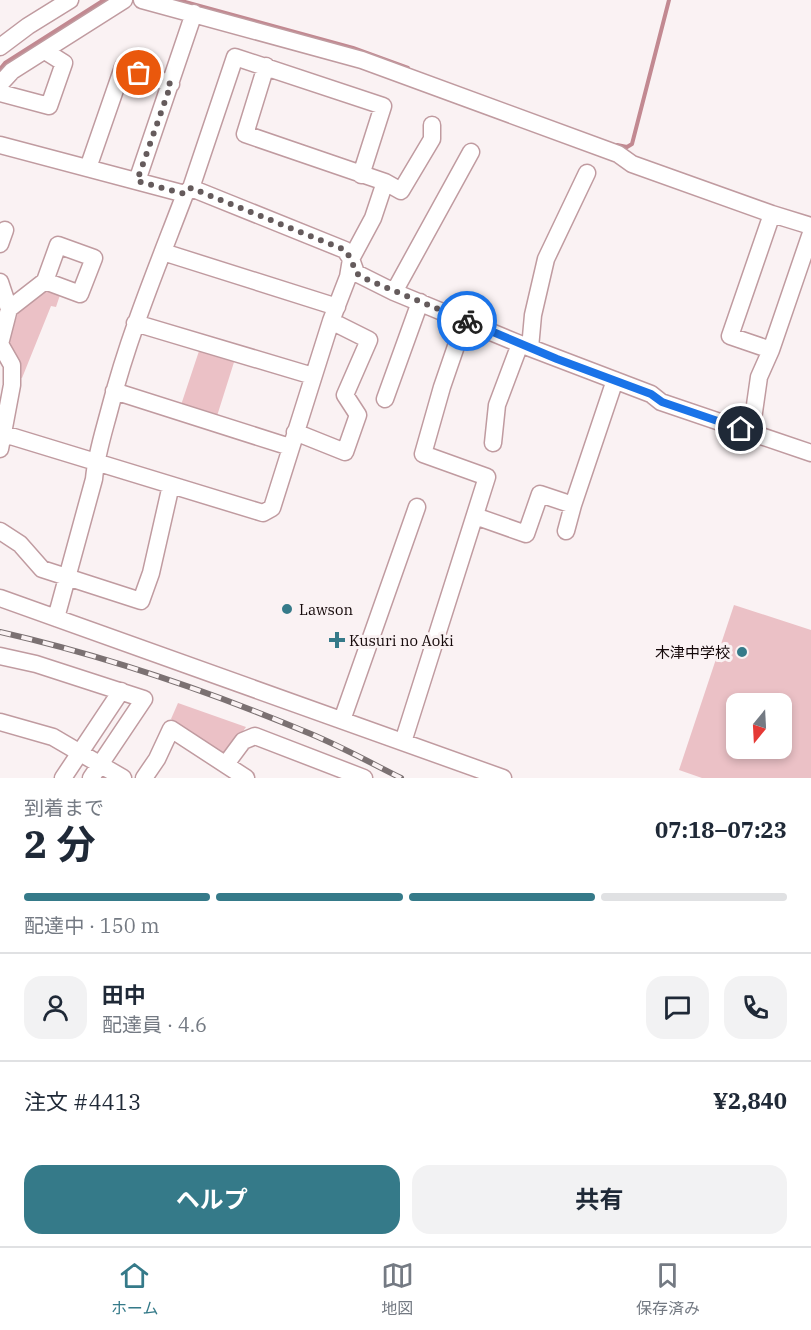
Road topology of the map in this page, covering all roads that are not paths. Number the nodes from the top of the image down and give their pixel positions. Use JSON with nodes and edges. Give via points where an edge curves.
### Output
{"nodes":[{"id":1,"x":70,"y":0,"type":"edge"},
{"id":2,"x":124,"y":0,"type":"edge"},
{"id":3,"x":142,"y":0,"type":"edge"},
{"id":4,"x":194,"y":13,"type":"junction"},
{"id":5,"x":0,"y":47,"type":"edge"},
{"id":6,"x":45,"y":51,"type":"junction"},
{"id":7,"x":266,"y":66,"type":"junction"},
{"id":8,"x":0,"y":84,"type":"edge"},
{"id":9,"x":171,"y":84,"type":"junction"},
{"id":10,"x":0,"y":93,"type":"edge"},
{"id":11,"x":432,"y":125,"type":"dead end"},
{"id":12,"x":0,"y":145,"type":"edge"},
{"id":13,"x":471,"y":152,"type":"dead end"},
{"id":14,"x":88,"y":168,"type":"junction"},
{"id":15,"x":587,"y":172,"type":"dead end"},
{"id":16,"x":362,"y":175,"type":"junction"},
{"id":17,"x":137,"y":181,"type":"junction"},
{"id":18,"x":385,"y":182,"type":"junction"},
{"id":19,"x":188,"y":191,"type":"junction"},
{"id":20,"x":772,"y":214,"type":"junction"},
{"id":21,"x":811,"y":226,"type":"edge"},
{"id":22,"x":811,"y":233,"type":"edge"},
{"id":23,"x":163,"y":252,"type":"junction"},
{"id":24,"x":351,"y":259,"type":"junction"},
{"id":25,"x":45,"y":281,"type":"dead end"},
{"id":26,"x":0,"y":282,"type":"edge"},
{"id":27,"x":394,"y":292,"type":"junction"},
{"id":28,"x":420,"y":302,"type":"junction"},
{"id":29,"x":9,"y":309,"type":"junction"},
{"id":30,"x":334,"y":314,"type":"junction"},
{"id":31,"x":465,"y":320,"type":"junction"},
{"id":32,"x":135,"y":323,"type":"junction"},
{"id":33,"x":0,"y":344,"type":"edge"},
{"id":34,"x":525,"y":346,"type":"junction"},
{"id":35,"x":771,"y":350,"type":"junction"},
{"id":36,"x":313,"y":376,"type":"junction"},
{"id":37,"x":615,"y":380,"type":"junction"},
{"id":38,"x":114,"y":391,"type":"junction"},
{"id":39,"x":385,"y":399,"type":"dead end"},
{"id":40,"x":751,"y":433,"type":"junction"},
{"id":41,"x":292,"y":440,"type":"junction"},
{"id":42,"x":2,"y":442,"type":"edge"},
{"id":43,"x":493,"y":443,"type":"dead end"},
{"id":44,"x":811,"y":453,"type":"edge"},
{"id":45,"x":95,"y":462,"type":"junction"},
{"id":46,"x":171,"y":485,"type":"junction"},
{"id":47,"x":573,"y":505,"type":"junction"},
{"id":48,"x":417,"y":507,"type":"dead end"},
{"id":49,"x":475,"y":516,"type":"junction"},
{"id":50,"x":0,"y":531,"type":"edge"},
{"id":51,"x":566,"y":531,"type":"dead end"},
{"id":52,"x":67,"y":578,"type":"junction"},
{"id":53,"x":0,"y":598,"type":"edge"},
{"id":54,"x":56,"y":618,"type":"junction"},
{"id":55,"x":0,"y":656,"type":"edge"},
{"id":56,"x":121,"y":691,"type":"junction"},
{"id":57,"x":342,"y":720,"type":"junction"},
{"id":58,"x":0,"y":722,"type":"edge"},
{"id":59,"x":403,"y":742,"type":"junction"},
{"id":60,"x":79,"y":753,"type":"junction"},
{"id":61,"x":226,"y":764,"type":"junction"},
{"id":62,"x":96,"y":771,"type":"edge"},
{"id":63,"x":63,"y":778,"type":"edge"},
{"id":64,"x":123,"y":778,"type":"edge"},
{"id":65,"x":144,"y":778,"type":"edge"},
{"id":66,"x":246,"y":778,"type":"edge"},
{"id":67,"x":364,"y":778,"type":"edge"},
{"id":68,"x":503,"y":778,"type":"edge"}],
"edges":[{"from":1,"to":5,"type":"street"},
{"from":2,"to":6,"type":"street"},
{"from":3,"to":4,"type":"street"},
{"from":4,"to":9,"type":"street"},
{"from":4,"to":20,"type":"street","via":[[362,60]]},
{"from":6,"to":8,"type":"street","via":[[12,71]]},
{"from":6,"to":10,"type":"street","via":[[64,63],[49,106]]},
{"from":7,"to":16,"type":"street","via":[[245,134]]},
{"from":7,"to":16,"type":"street","via":[[383,106]]},
{"from":7,"to":19,"type":"street","via":[[235,57]]},
{"from":9,"to":14,"type":"street","via":[[123,67]]},
{"from":9,"to":17,"type":"street"},
{"from":11,"to":18,"type":"street","via":[[432,139],[401,191]]},
{"from":12,"to":14,"type":"street"},
{"from":13,"to":27,"type":"street"},
{"from":14,"to":17,"type":"street"},
{"from":15,"to":34,"type":"street","via":[[546,259]]},
{"from":16,"to":18,"type":"street"},
{"from":17,"to":19,"type":"street"},
{"from":18,"to":24,"type":"street","via":[[373,218]]},
{"from":19,"to":23,"type":"street"},
{"from":19,"to":24,"type":"street","via":[[345,250]]},
{"from":20,"to":21,"type":"street"},
{"from":20,"to":35,"type":"street","via":[[730,336]]},
{"from":22,"to":35,"type":"street"},
{"from":23,"to":30,"type":"street"},
{"from":23,"to":32,"type":"street"},
{"from":24,"to":27,"type":"street","via":[[356,273]]},
{"from":24,"to":30,"type":"street"},
{"from":25,"to":29,"type":"street"},
{"from":26,"to":29,"type":"street"},
{"from":27,"to":28,"type":"street"},
{"from":28,"to":31,"type":"street"},
{"from":28,"to":39,"type":"street"},
{"from":29,"to":33,"type":"street"},
{"from":30,"to":36,"type":"street"},
{"from":30,"to":41,"type":"street","via":[[369,340],[345,395],[358,415],[345,452]]},
{"from":31,"to":34,"type":"street"},
{"from":31,"to":49,"type":"street","via":[[423,454],[487,477]]},
{"from":32,"to":36,"type":"street"},
{"from":32,"to":38,"type":"street"},
{"from":33,"to":42,"type":"street","via":[[12,365]]},
{"from":34,"to":37,"type":"street"},
{"from":34,"to":43,"type":"street","via":[[497,405]]},
{"from":35,"to":40,"type":"street","via":[[759,377]]},
{"from":36,"to":41,"type":"street"},
{"from":37,"to":40,"type":"street","via":[[662,402]]},
{"from":37,"to":47,"type":"street"},
{"from":38,"to":41,"type":"street"},
{"from":38,"to":45,"type":"street"},
{"from":40,"to":44,"type":"street"},
{"from":41,"to":46,"type":"street","via":[[272,508],[262,513]]},
{"from":42,"to":45,"type":"street"},
{"from":45,"to":46,"type":"street"},
{"from":45,"to":52,"type":"street","via":[[94,480]]},
{"from":46,"to":52,"type":"street","via":[[152,573],[141,601]]},
{"from":47,"to":49,"type":"street","via":[[540,494],[526,534]]},
{"from":47,"to":51,"type":"street"},
{"from":48,"to":57,"type":"street"},
{"from":49,"to":59,"type":"street"},
{"from":50,"to":52,"type":"street","via":[[20,544],[42,569]]},
{"from":52,"to":54,"type":"street"},
{"from":53,"to":54,"type":"street"},
{"from":54,"to":57,"type":"street"},
{"from":55,"to":56,"type":"street"},
{"from":56,"to":60,"type":"street"},
{"from":56,"to":62,"type":"street","via":[[144,699]]},
{"from":57,"to":59,"type":"street"},
{"from":58,"to":60,"type":"street","via":[[53,737]]},
{"from":59,"to":68,"type":"street"},
{"from":60,"to":62,"type":"street"},
{"from":60,"to":63,"type":"street"},
{"from":61,"to":65,"type":"street","via":[[171,729]]},
{"from":61,"to":66,"type":"street"},
{"from":61,"to":67,"type":"street","via":[[243,741],[255,736]]},
{"from":62,"to":64,"type":"street"}]}
